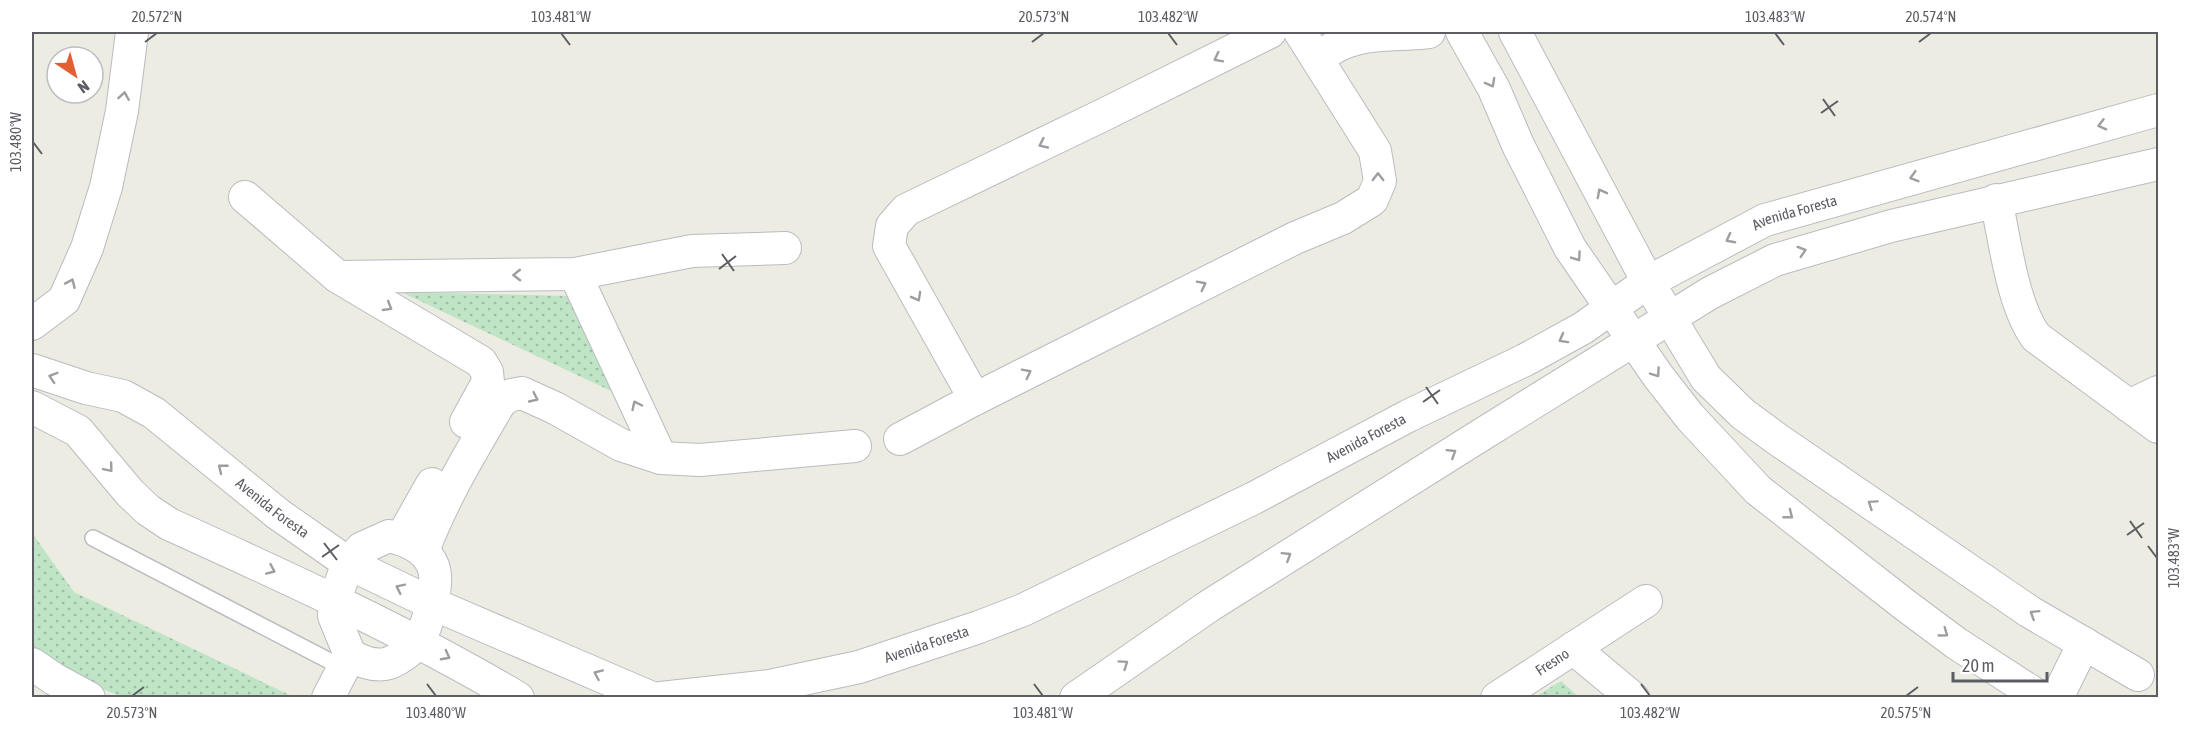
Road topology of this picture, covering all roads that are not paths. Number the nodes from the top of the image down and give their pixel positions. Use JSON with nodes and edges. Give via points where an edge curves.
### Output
{"nodes":[{"id":1,"x":132,"y":32,"type":"edge"},
{"id":2,"x":1270,"y":32,"type":"edge"},
{"id":3,"x":1300,"y":32,"type":"edge"},
{"id":4,"x":1429,"y":32,"type":"edge"},
{"id":5,"x":1462,"y":32,"type":"edge"},
{"id":6,"x":1515,"y":32,"type":"edge"},
{"id":7,"x":1318,"y":58,"type":"junction"},
{"id":8,"x":2158,"y":110,"type":"edge"},
{"id":9,"x":2158,"y":164,"type":"edge"},
{"id":10,"x":245,"y":197,"type":"dead end"},
{"id":11,"x":1996,"y":200,"type":"junction"},
{"id":12,"x":785,"y":248,"type":"dead end"},
{"id":13,"x":575,"y":274,"type":"junction"},
{"id":14,"x":338,"y":277,"type":"junction"},
{"id":15,"x":1648,"y":282,"type":"junction"},
{"id":16,"x":1612,"y":307,"type":"junction"},
{"id":17,"x":1669,"y":317,"type":"junction"},
{"id":18,"x":32,"y":324,"type":"edge"},
{"id":19,"x":1635,"y":341,"type":"junction"},
{"id":20,"x":32,"y":370,"type":"edge"},
{"id":21,"x":86,"y":388,"type":"junction"},
{"id":22,"x":2158,"y":392,"type":"edge"},
{"id":23,"x":975,"y":399,"type":"junction"},
{"id":24,"x":2129,"y":406,"type":"junction"},
{"id":25,"x":32,"y":407,"type":"edge"},
{"id":26,"x":2158,"y":427,"type":"edge"},
{"id":27,"x":78,"y":431,"type":"junction"},
{"id":28,"x":900,"y":439,"type":"dead end"},
{"id":29,"x":855,"y":446,"type":"dead end"},
{"id":30,"x":661,"y":458,"type":"junction"},
{"id":31,"x":93,"y":538,"type":"dead end"},
{"id":32,"x":412,"y":545,"type":"junction"},
{"id":33,"x":348,"y":563,"type":"junction"},
{"id":34,"x":335,"y":599,"type":"junction"},
{"id":35,"x":1646,"y":601,"type":"dead end"},
{"id":36,"x":433,"y":604,"type":"junction"},
{"id":37,"x":418,"y":641,"type":"junction"},
{"id":38,"x":2084,"y":643,"type":"junction"},
{"id":39,"x":1573,"y":648,"type":"junction"},
{"id":40,"x":32,"y":664,"type":"edge"},
{"id":41,"x":352,"y":671,"type":"edge"},
{"id":42,"x":2138,"y":675,"type":"dead end"},
{"id":43,"x":88,"y":698,"type":"edge"},
{"id":44,"x":328,"y":698,"type":"edge"},
{"id":45,"x":518,"y":698,"type":"edge"},
{"id":46,"x":652,"y":698,"type":"edge"},
{"id":47,"x":661,"y":698,"type":"edge"},
{"id":48,"x":1076,"y":698,"type":"edge"},
{"id":49,"x":1497,"y":698,"type":"edge"},
{"id":50,"x":1633,"y":698,"type":"edge"},
{"id":51,"x":2041,"y":698,"type":"edge"},
{"id":52,"x":2057,"y":698,"type":"edge"}],
"edges":[{"from":18,"to":1,"type":"street","one_way":true,"via":[[64,300],[87,248],[106,188],[120,122]]},
{"from":2,"to":23,"type":"street","one_way":true,"via":[[906,210],[892,226],[889,246]]},
{"from":3,"to":7,"type":"street"},
{"from":4,"to":7,"type":"street","via":[[1352,39]]},
{"from":5,"to":16,"type":"street","one_way":true,"via":[[1494,89],[1570,248]]},
{"from":15,"to":6,"type":"street","one_way":true},
{"from":23,"to":7,"type":"street","one_way":true,"via":[[1372,201],[1380,181],[1375,151]]},
{"from":8,"to":15,"type":"street","name":"Avenida Foresta","one_way":true,"via":[[1765,220]]},
{"from":9,"to":11,"type":"street"},
{"from":10,"to":14,"type":"street"},
{"from":17,"to":11,"type":"street","one_way":true,"via":[[1775,260]]},
{"from":11,"to":24,"type":"street","via":[[2027,324],[2036,337]]},
{"from":12,"to":13,"type":"street","via":[[692,251]]},
{"from":13,"to":14,"type":"street","one_way":true},
{"from":30,"to":13,"type":"street","one_way":true},
{"from":14,"to":32,"type":"street","one_way":true,"via":[[481,362],[487,372],[488,382]]},
{"from":15,"to":16,"type":"street","name":"Avenida Foresta"},
{"from":15,"to":17,"type":"street"},
{"from":16,"to":19,"type":"street"},
{"from":16,"to":47,"type":"street","name":"Avenida Foresta","one_way":true,"via":[[1525,360],[1023,610],[859,667],[770,686]]},
{"from":17,"to":19,"type":"street"},
{"from":38,"to":17,"type":"street","one_way":true,"via":[[2030,612],[1743,414],[1706,378]]},
{"from":48,"to":19,"type":"street","one_way":true,"via":[[1219,599]]},
{"from":19,"to":51,"type":"street","one_way":true,"via":[[1690,417],[1758,490],[1956,643]]},
{"from":21,"to":20,"type":"street","name":"Avenida Foresta","one_way":true},
{"from":21,"to":27,"type":"street","via":[[77,416]]},
{"from":33,"to":21,"type":"street","name":"Avenida Foresta","one_way":true,"via":[[278,514],[154,413],[123,396]]},
{"from":22,"to":24,"type":"street"},
{"from":23,"to":28,"type":"street"},
{"from":24,"to":26,"type":"street"},
{"from":25,"to":27,"type":"street"},
{"from":27,"to":34,"type":"street","one_way":true,"via":[[130,493],[169,524]]},
{"from":29,"to":30,"type":"street","via":[[700,460]]},
{"from":32,"to":30,"type":"street","one_way":true,"via":[[436,517],[501,401],[511,395],[522,393],[621,445]]},
{"from":31,"to":41,"type":"lane"},
{"from":32,"to":33,"type":"street","via":[[389,536],[362,548]]},
{"from":32,"to":36,"type":"street","via":[[433,565]]},
{"from":33,"to":34,"type":"street"},
{"from":36,"to":33,"type":"street","name":"Avenida Foresta","one_way":true},
{"from":34,"to":37,"type":"street"},
{"from":34,"to":41,"type":"street","via":[[334,616]]},
{"from":35,"to":39,"type":"street"},
{"from":36,"to":37,"type":"street"},
{"from":46,"to":36,"type":"street","name":"Avenida Foresta","one_way":true},
{"from":37,"to":41,"type":"street","via":[[386,664]]},
{"from":37,"to":45,"type":"street","one_way":true},
{"from":38,"to":42,"type":"street"},
{"from":38,"to":52,"type":"street"},
{"from":39,"to":49,"type":"street","name":"Fresno"},
{"from":39,"to":50,"type":"street","name":"Fresno"},
{"from":40,"to":43,"type":"street"},
{"from":41,"to":44,"type":"street"}]}
